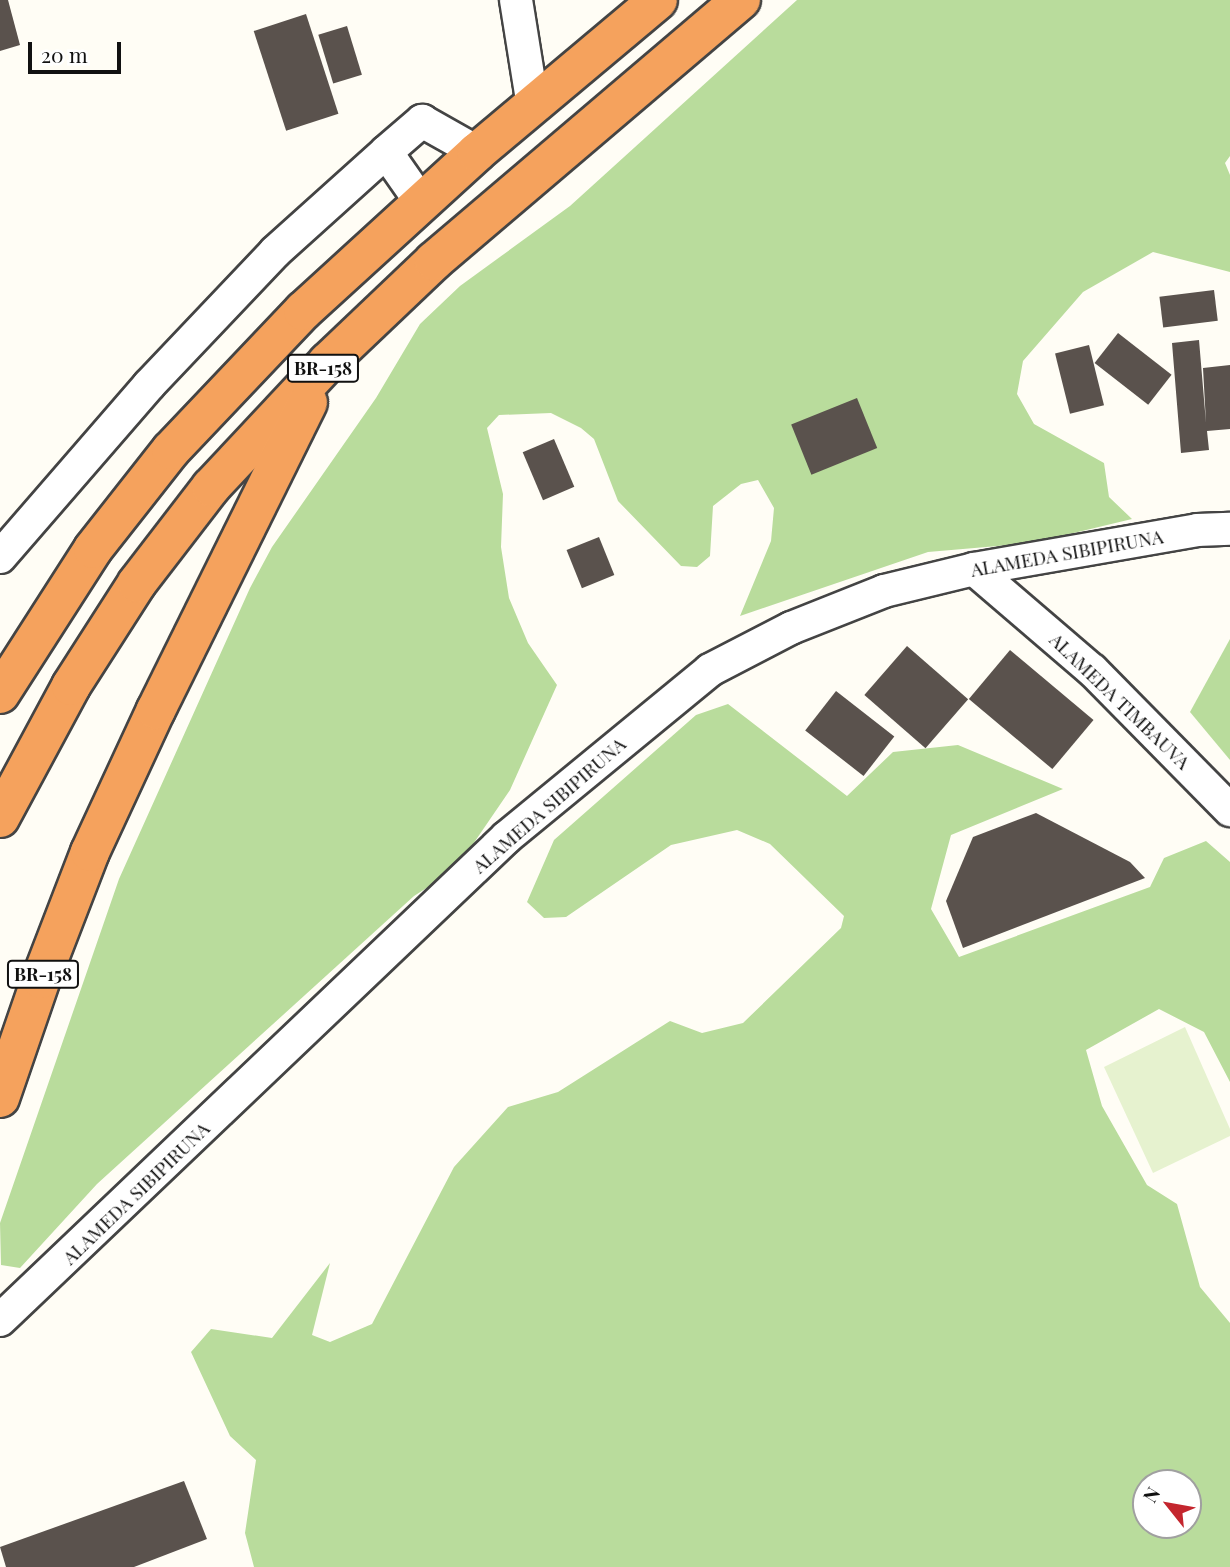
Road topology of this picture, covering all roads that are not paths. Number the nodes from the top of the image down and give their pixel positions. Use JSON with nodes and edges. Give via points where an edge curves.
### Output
{"nodes":[{"id":1,"x":658,"y":0,"type":"edge"},
{"id":2,"x":741,"y":0,"type":"edge"},
{"id":3,"x":525,"y":6,"type":"edge"},
{"id":4,"x":533,"y":106,"type":"junction"},
{"id":5,"x":386,"y":152,"type":"junction"},
{"id":6,"x":478,"y":152,"type":"junction"},
{"id":7,"x":421,"y":202,"type":"junction"},
{"id":8,"x":328,"y":362,"type":"junction"},
{"id":9,"x":1230,"y":529,"type":"edge"},
{"id":10,"x":0,"y":557,"type":"edge"},
{"id":11,"x":974,"y":569,"type":"junction"},
{"id":12,"x":0,"y":694,"type":"edge"},
{"id":13,"x":1230,"y":810,"type":"edge"},
{"id":14,"x":0,"y":818,"type":"edge"},
{"id":15,"x":0,"y":1098,"type":"edge"},
{"id":16,"x":3,"y":1312,"type":"edge"}],
"edges":[{"from":1,"to":4,"type":"highway","number":"BR-158"},
{"from":2,"to":8,"type":"highway","number":"BR-158","via":[[434,261]]},
{"from":3,"to":4,"type":"street"},
{"from":4,"to":6,"type":"highway","number":"BR-158"},
{"from":5,"to":6,"type":"street","via":[[422,121]]},
{"from":5,"to":7,"type":"street"},
{"from":5,"to":10,"type":"street","via":[[266,262],[149,385]]},
{"from":6,"to":7,"type":"highway","number":"BR-158"},
{"from":7,"to":12,"type":"highway","number":"BR-158","via":[[303,311],[171,450],[93,549]]},
{"from":8,"to":14,"type":"highway","number":"BR-158","via":[[211,487],[136,583],[71,686]]},
{"from":8,"to":15,"type":"highway","number":"BR-158","via":[[90,852]]},
{"from":9,"to":11,"type":"street","name":"ALAMEDA SIBIPIRUNA","via":[[1197,530]]},
{"from":11,"to":13,"type":"street","name":"ALAMEDA TIMBAUVA","via":[[1093,670]]},
{"from":11,"to":16,"type":"street","name":"ALAMEDA SIBIPIRUNA","via":[[884,590],[791,628],[710,670],[508,837]]}]}
